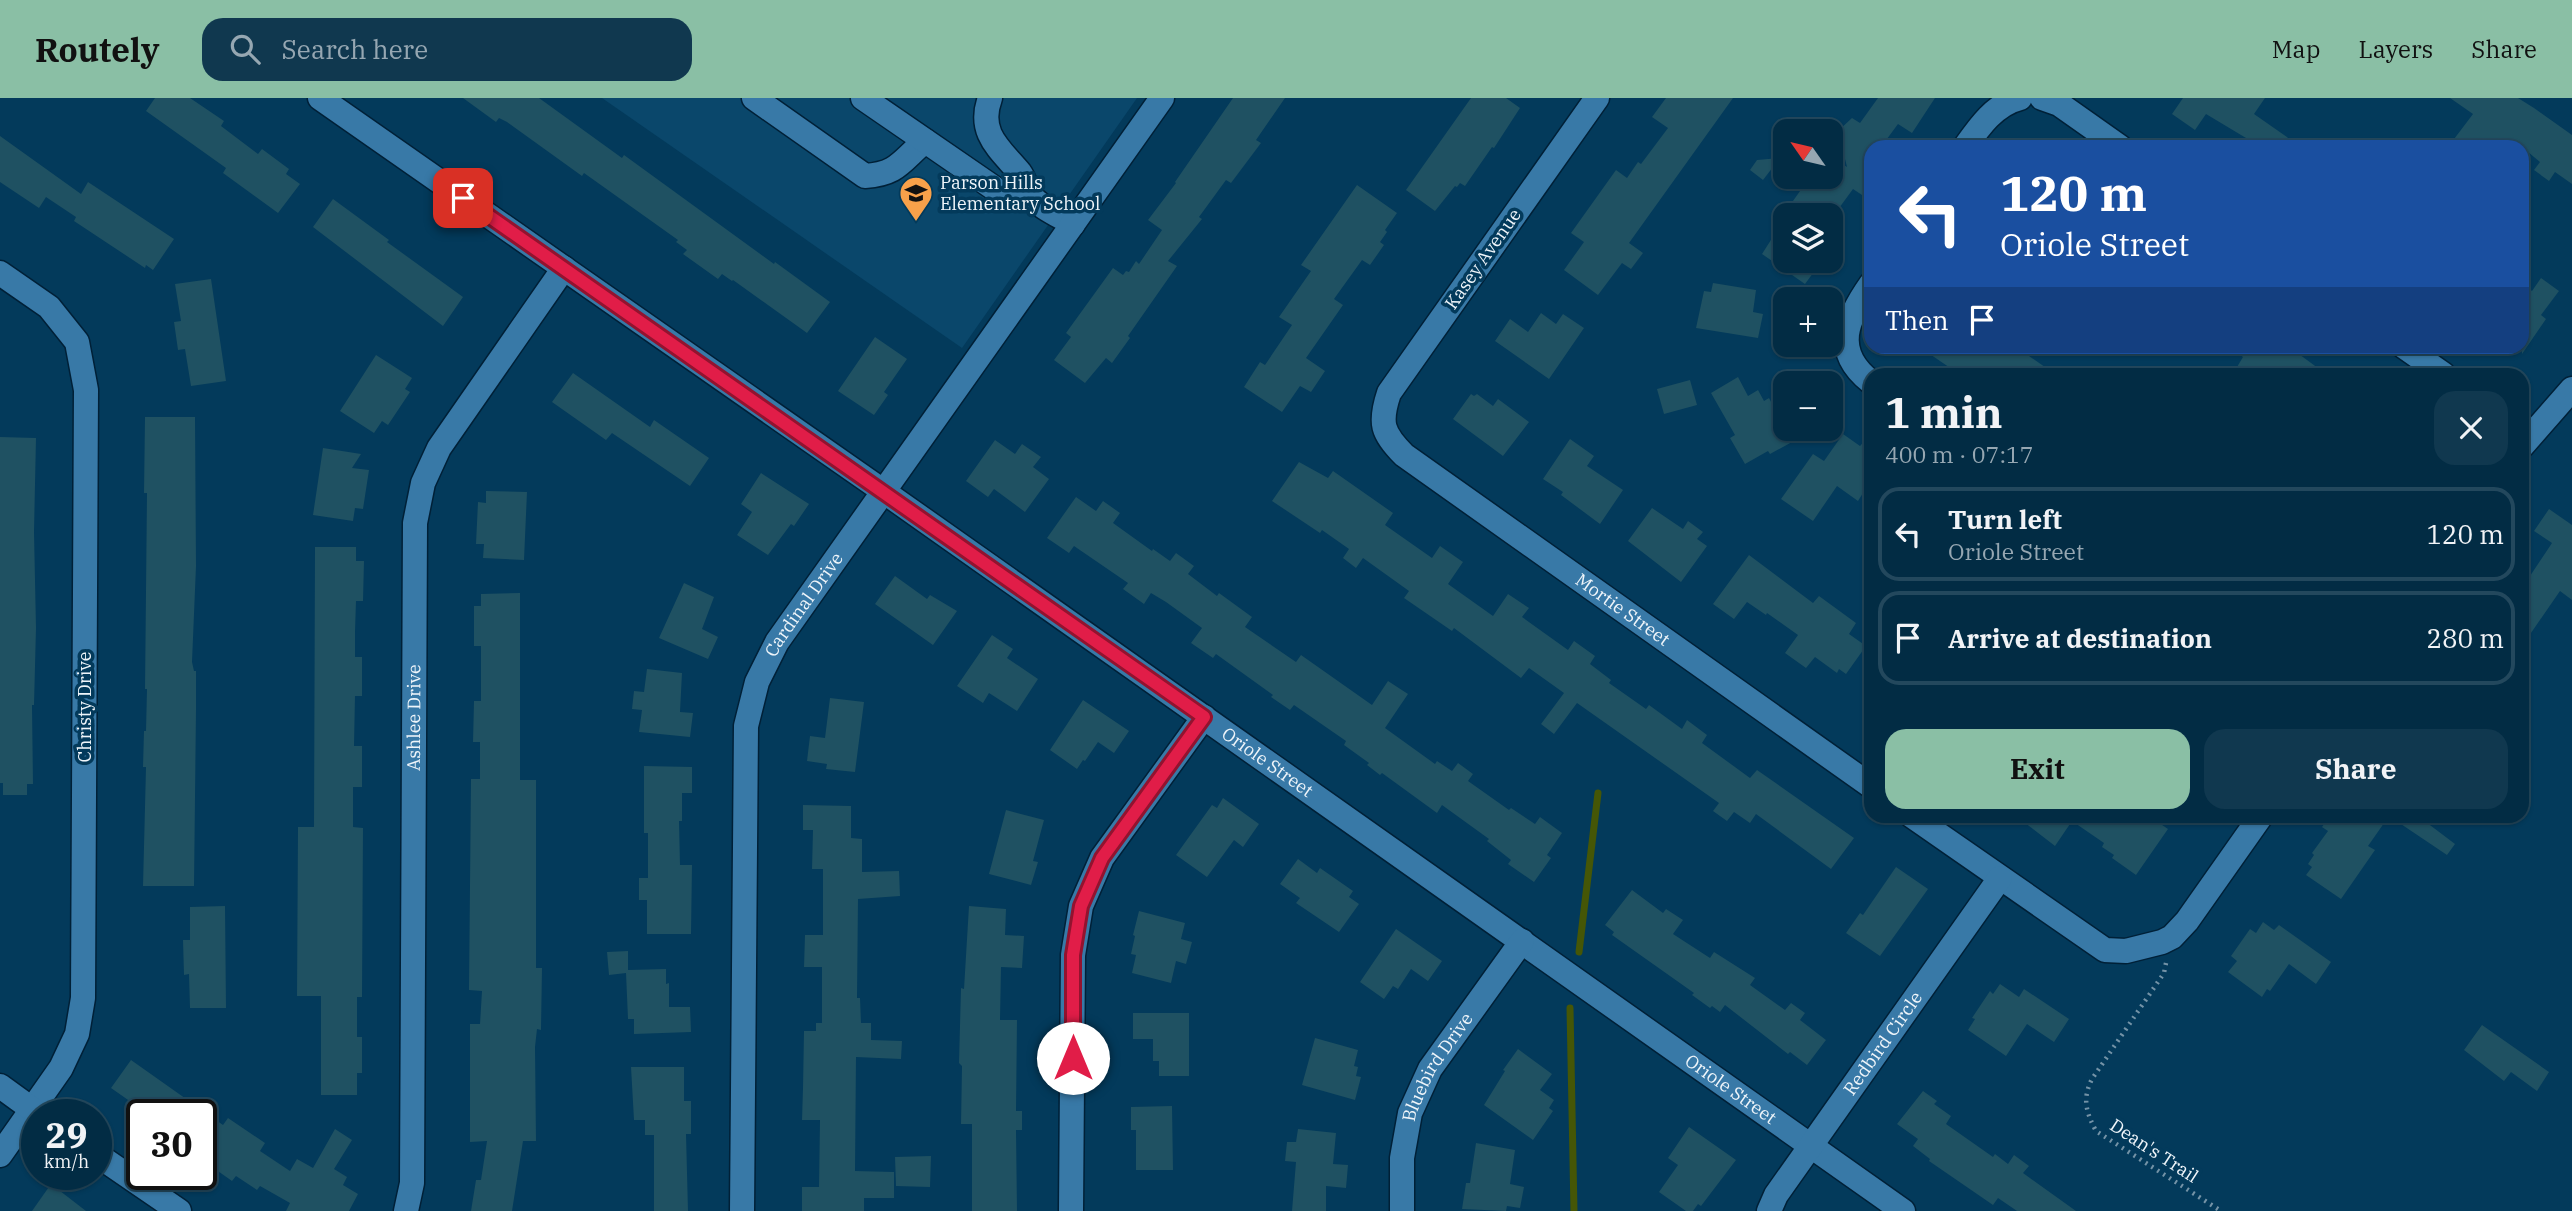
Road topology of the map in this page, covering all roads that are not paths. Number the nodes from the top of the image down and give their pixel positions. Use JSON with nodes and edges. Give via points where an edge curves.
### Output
{"nodes":[{"id":1,"x":320,"y":98,"type":"edge"},
{"id":2,"x":754,"y":98,"type":"edge"},
{"id":3,"x":863,"y":98,"type":"edge"},
{"id":4,"x":990,"y":98,"type":"edge"},
{"id":5,"x":1162,"y":98,"type":"edge"},
{"id":6,"x":1597,"y":98,"type":"edge"},
{"id":7,"x":2020,"y":98,"type":"edge"},
{"id":8,"x":2042,"y":98,"type":"edge"},
{"id":9,"x":1970,"y":140,"type":"edge"},
{"id":10,"x":2110,"y":140,"type":"edge"},
{"id":11,"x":925,"y":142,"type":"junction"},
{"id":12,"x":1031,"y":197,"type":"junction"},
{"id":13,"x":1073,"y":224,"type":"junction"},
{"id":14,"x":564,"y":268,"type":"junction"},
{"id":15,"x":0,"y":273,"type":"edge"},
{"id":16,"x":1864,"y":293,"type":"edge"},
{"id":17,"x":2414,"y":354,"type":"edge"},
{"id":18,"x":2434,"y":368,"type":"edge"},
{"id":19,"x":1864,"y":375,"type":"edge"},
{"id":20,"x":2572,"y":389,"type":"edge"},
{"id":21,"x":1382,"y":426,"type":"joint"},
{"id":22,"x":2529,"y":432,"type":"edge"},
{"id":23,"x":883,"y":491,"type":"junction"},
{"id":24,"x":1204,"y":717,"type":"junction"},
{"id":25,"x":1864,"y":781,"type":"edge"},
{"id":26,"x":1922,"y":823,"type":"edge"},
{"id":27,"x":2256,"y":823,"type":"edge"},
{"id":28,"x":2000,"y":878,"type":"junction"},
{"id":29,"x":1522,"y":941,"type":"junction"},
{"id":30,"x":0,"y":1086,"type":"edge"},
{"id":31,"x":43,"y":1099,"type":"edge"},
{"id":32,"x":21,"y":1101,"type":"edge"},
{"id":33,"x":21,"y":1130,"type":"edge"},
{"id":34,"x":1811,"y":1146,"type":"junction"},
{"id":35,"x":0,"y":1155,"type":"edge"},
{"id":36,"x":112,"y":1165,"type":"edge"},
{"id":37,"x":178,"y":1211,"type":"edge"},
{"id":38,"x":406,"y":1211,"type":"edge"},
{"id":39,"x":742,"y":1211,"type":"edge"},
{"id":40,"x":1071,"y":1211,"type":"edge"},
{"id":41,"x":1402,"y":1211,"type":"edge"},
{"id":42,"x":1769,"y":1211,"type":"edge"},
{"id":43,"x":1903,"y":1211,"type":"edge"}],
"edges":[{"from":1,"to":14,"type":"street","name":"Oriole Street"},
{"from":2,"to":11,"type":"street","via":[[865,176],[893,170]]},
{"from":3,"to":11,"type":"street"},
{"from":4,"to":12,"type":"street","via":[[985,114],[996,148],[1021,175]]},
{"from":5,"to":13,"type":"street","name":"Cardinal Drive"},
{"from":6,"to":21,"type":"street","name":"Kasey Avenue","via":[[1389,393]]},
{"from":7,"to":9,"type":"street","via":[[1996,110]]},
{"from":8,"to":10,"type":"street","via":[[2060,104]]},
{"from":11,"to":12,"type":"street","via":[[1004,195]]},
{"from":12,"to":13,"type":"street"},
{"from":13,"to":23,"type":"street","name":"Cardinal Drive"},
{"from":14,"to":23,"type":"street","name":"Oriole Street"},
{"from":14,"to":38,"type":"street","name":"Ashlee Drive","via":[[439,448],[423,483],[415,523],[412,1183]]},
{"from":15,"to":31,"type":"street","name":"Christy Drive","via":[[49,307],[77,342],[86,390],[83,998],[77,1034]]},
{"from":16,"to":19,"type":"street","via":[[1848,323],[1846,344],[1852,363]]},
{"from":17,"to":18,"type":"street"},
{"from":20,"to":22,"type":"street"},
{"from":21,"to":25,"type":"street","name":"Mortie Street","via":[[1404,455]]},
{"from":23,"to":24,"type":"street","name":"Oriole Street"},
{"from":23,"to":39,"type":"street","name":"Cardinal Drive","via":[[777,642],[757,682],[746,726]]},
{"from":24,"to":29,"type":"street","name":"Oriole Street"},
{"from":24,"to":40,"type":"street","via":[[1102,858],[1081,906],[1073,955]]},
{"from":26,"to":28,"type":"street"},
{"from":27,"to":28,"type":"street","via":[[2164,950],[2105,950]]},
{"from":28,"to":34,"type":"street","name":"Redbird Circle"},
{"from":29,"to":34,"type":"street","name":"Oriole Street"},
{"from":29,"to":41,"type":"street","name":"Bluebird Drive","via":[[1430,1069],[1410,1113],[1402,1158]]},
{"from":30,"to":32,"type":"street"},
{"from":33,"to":35,"type":"street","name":"Christy Drive"},
{"from":34,"to":42,"type":"street","name":"Redbird Circle"},
{"from":34,"to":43,"type":"street","name":"Oriole Street"},
{"from":36,"to":37,"type":"street"}]}
